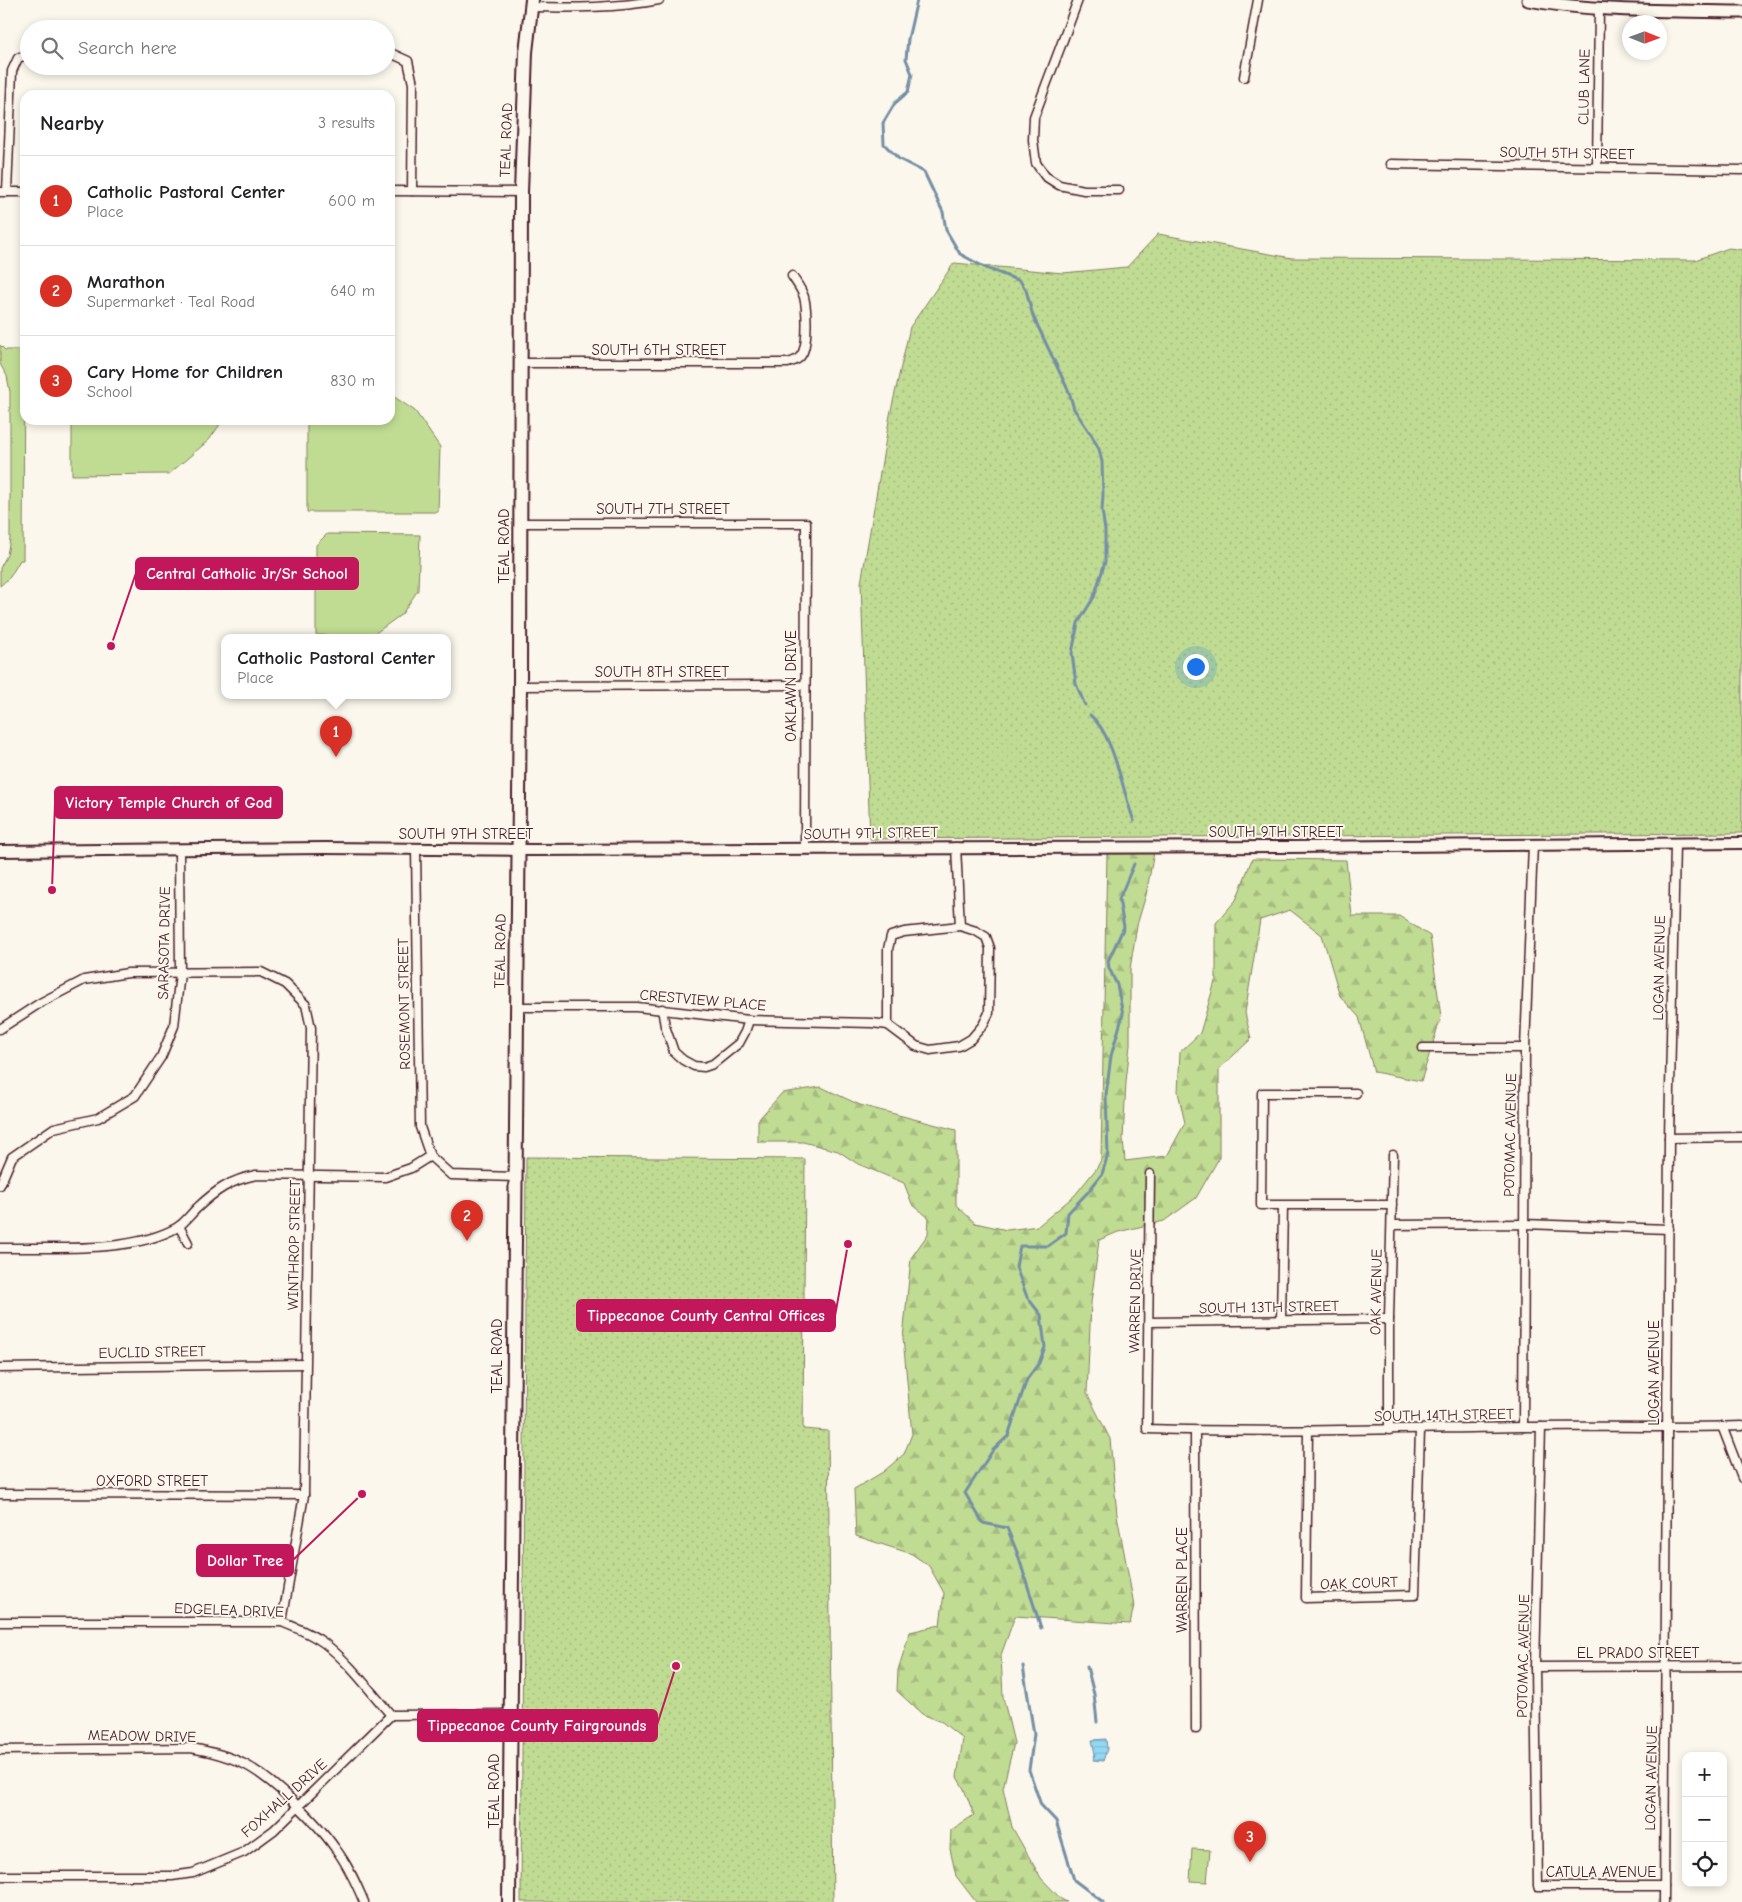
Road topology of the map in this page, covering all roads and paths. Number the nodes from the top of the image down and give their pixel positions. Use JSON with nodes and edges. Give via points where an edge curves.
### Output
{"nodes":[{"id":1,"x":659,"y":0,"type":"edge"},
{"id":2,"x":1078,"y":0,"type":"edge"},
{"id":3,"x":1258,"y":0,"type":"edge"},
{"id":4,"x":1528,"y":0,"type":"edge"},
{"id":5,"x":1548,"y":2,"type":"edge"},
{"id":6,"x":532,"y":4,"type":"edge"},
{"id":7,"x":1599,"y":8,"type":"junction"},
{"id":8,"x":1742,"y":12,"type":"edge"},
{"id":9,"x":395,"y":54,"type":"edge"},
{"id":10,"x":20,"y":57,"type":"edge"},
{"id":11,"x":1244,"y":77,"type":"dead end"},
{"id":12,"x":1391,"y":164,"type":"dead end"},
{"id":13,"x":1597,"y":167,"type":"junction"},
{"id":14,"x":1742,"y":170,"type":"edge"},
{"id":15,"x":1118,"y":190,"type":"dead end"},
{"id":16,"x":395,"y":191,"type":"edge"},
{"id":17,"x":412,"y":191,"type":"junction"},
{"id":18,"x":4,"y":192,"type":"edge"},
{"id":19,"x":20,"y":192,"type":"edge"},
{"id":20,"x":521,"y":192,"type":"junction"},
{"id":21,"x":792,"y":276,"type":"dead end"},
{"id":22,"x":521,"y":363,"type":"junction"},
{"id":23,"x":806,"y":522,"type":"joint"},
{"id":24,"x":520,"y":523,"type":"junction"},
{"id":25,"x":805,"y":685,"type":"junction"},
{"id":26,"x":520,"y":686,"type":"junction"},
{"id":27,"x":1742,"y":843,"type":"edge"},
{"id":28,"x":1533,"y":844,"type":"junction"},
{"id":29,"x":1675,"y":844,"type":"junction"},
{"id":30,"x":956,"y":847,"type":"junction"},
{"id":31,"x":416,"y":849,"type":"junction"},
{"id":32,"x":805,"y":849,"type":"junction"},
{"id":33,"x":179,"y":850,"type":"junction"},
{"id":34,"x":518,"y":850,"type":"junction"},
{"id":35,"x":0,"y":851,"type":"edge"},
{"id":36,"x":960,"y":926,"type":"junction"},
{"id":37,"x":180,"y":973,"type":"junction"},
{"id":38,"x":516,"y":1007,"type":"junction"},
{"id":39,"x":662,"y":1009,"type":"junction"},
{"id":40,"x":749,"y":1020,"type":"junction"},
{"id":41,"x":888,"y":1025,"type":"junction"},
{"id":42,"x":0,"y":1029,"type":"edge"},
{"id":43,"x":1423,"y":1048,"type":"dead end"},
{"id":44,"x":1525,"y":1048,"type":"junction"},
{"id":45,"x":1356,"y":1093,"type":"dead end"},
{"id":46,"x":1742,"y":1137,"type":"edge"},
{"id":47,"x":1669,"y":1138,"type":"junction"},
{"id":48,"x":1393,"y":1155,"type":"dead end"},
{"id":49,"x":430,"y":1156,"type":"junction"},
{"id":50,"x":1150,"y":1174,"type":"dead end"},
{"id":51,"x":309,"y":1176,"type":"junction"},
{"id":52,"x":514,"y":1177,"type":"junction"},
{"id":53,"x":0,"y":1185,"type":"edge"},
{"id":54,"x":1283,"y":1206,"type":"junction"},
{"id":55,"x":1392,"y":1206,"type":"junction"},
{"id":56,"x":1523,"y":1224,"type":"junction"},
{"id":57,"x":1392,"y":1225,"type":"junction"},
{"id":58,"x":179,"y":1226,"type":"junction"},
{"id":59,"x":1669,"y":1229,"type":"junction"},
{"id":60,"x":188,"y":1243,"type":"dead end"},
{"id":61,"x":0,"y":1248,"type":"edge"},
{"id":62,"x":1389,"y":1319,"type":"junction"},
{"id":63,"x":1281,"y":1320,"type":"junction"},
{"id":64,"x":1149,"y":1322,"type":"junction"},
{"id":65,"x":305,"y":1364,"type":"junction"},
{"id":66,"x":0,"y":1368,"type":"edge"},
{"id":67,"x":1668,"y":1426,"type":"junction"},
{"id":68,"x":1722,"y":1426,"type":"junction"},
{"id":69,"x":1742,"y":1426,"type":"edge"},
{"id":70,"x":1522,"y":1427,"type":"junction"},
{"id":71,"x":1541,"y":1427,"type":"junction"},
{"id":72,"x":1147,"y":1430,"type":"joint"},
{"id":73,"x":1308,"y":1430,"type":"junction"},
{"id":74,"x":1389,"y":1430,"type":"junction"},
{"id":75,"x":1420,"y":1430,"type":"junction"},
{"id":76,"x":1195,"y":1431,"type":"junction"},
{"id":77,"x":1742,"y":1478,"type":"edge"},
{"id":78,"x":0,"y":1494,"type":"edge"},
{"id":79,"x":304,"y":1495,"type":"junction"},
{"id":80,"x":0,"y":1622,"type":"edge"},
{"id":81,"x":282,"y":1622,"type":"junction"},
{"id":82,"x":1742,"y":1666,"type":"edge"},
{"id":83,"x":1535,"y":1667,"type":"junction"},
{"id":84,"x":1666,"y":1667,"type":"junction"},
{"id":85,"x":511,"y":1714,"type":"junction"},
{"id":86,"x":391,"y":1715,"type":"junction"},
{"id":87,"x":1196,"y":1729,"type":"dead end"},
{"id":88,"x":0,"y":1750,"type":"edge"},
{"id":89,"x":298,"y":1806,"type":"junction"},
{"id":90,"x":510,"y":1868,"type":"junction"},
{"id":91,"x":0,"y":1876,"type":"edge"},
{"id":92,"x":1538,"y":1886,"type":"joint"},
{"id":93,"x":1664,"y":1886,"type":"junction"},
{"id":94,"x":364,"y":1902,"type":"edge"},
{"id":95,"x":509,"y":1902,"type":"edge"},
{"id":96,"x":515,"y":1902,"type":"edge"},
{"id":97,"x":1664,"y":1902,"type":"edge"}],
"edges":[{"from":1,"to":6,"type":"street","via":[[628,6],[575,8]]},
{"from":2,"to":15,"type":"street","via":[[1034,117],[1036,163],[1045,176],[1059,185],[1084,190]]},
{"from":3,"to":11,"type":"street"},
{"from":4,"to":5,"type":"main road"},
{"from":5,"to":7,"type":"main road"},
{"from":6,"to":20,"type":"main road","name":"TEAL ROAD","via":[[526,62]]},
{"from":7,"to":8,"type":"main road"},
{"from":7,"to":13,"type":"street","name":"CLUB LANE"},
{"from":9,"to":17,"type":"street","via":[[408,61],[413,84]]},
{"from":10,"to":18,"type":"street","via":[[12,71]]},
{"from":12,"to":13,"type":"street","name":"SOUTH 5TH STREET"},
{"from":13,"to":14,"type":"street","name":"SOUTH 5TH STREET"},
{"from":16,"to":17,"type":"street"},
{"from":17,"to":20,"type":"street"},
{"from":18,"to":19,"type":"street"},
{"from":20,"to":22,"type":"main road","name":"TEAL ROAD"},
{"from":21,"to":22,"type":"street","name":"SOUTH 6TH STREET","via":[[804,296],[806,339],[803,352],[788,364]]},
{"from":22,"to":24,"type":"main road","name":"TEAL ROAD"},
{"from":23,"to":24,"type":"street","name":"SOUTH 7TH STREET"},
{"from":23,"to":25,"type":"street","name":"OAKLAWN DRIVE"},
{"from":24,"to":26,"type":"main road","name":"TEAL ROAD"},
{"from":25,"to":26,"type":"street","name":"SOUTH 8TH STREET"},
{"from":25,"to":32,"type":"street","name":"OAKLAWN DRIVE"},
{"from":26,"to":34,"type":"main road","name":"TEAL ROAD"},
{"from":27,"to":29,"type":"street","name":"SOUTH 9TH STREET"},
{"from":28,"to":29,"type":"street","name":"SOUTH 9TH STREET"},
{"from":28,"to":30,"type":"street","name":"SOUTH 9TH STREET"},
{"from":28,"to":44,"type":"street","name":"POTOMAC AVENUE"},
{"from":29,"to":47,"type":"street","name":"LOGAN AVENUE"},
{"from":30,"to":32,"type":"street","name":"SOUTH 9TH STREET"},
{"from":30,"to":36,"type":"street"},
{"from":31,"to":33,"type":"street","name":"SOUTH 9TH STREET"},
{"from":31,"to":34,"type":"street","name":"SOUTH 9TH STREET"},
{"from":31,"to":49,"type":"street","name":"ROSEMONT STREET","via":[[420,1127]]},
{"from":32,"to":34,"type":"street","name":"SOUTH 9TH STREET"},
{"from":33,"to":35,"type":"street","name":"SOUTH 9TH STREET"},
{"from":33,"to":37,"type":"street","name":"SARASOTA DRIVE"},
{"from":34,"to":38,"type":"main road","name":"TEAL ROAD"},
{"from":36,"to":41,"type":"street","via":[[891,936],[888,950]]},
{"from":36,"to":41,"type":"street","via":[[986,937],[990,948],[989,1013],[983,1025],[971,1039],[959,1046],[930,1050],[916,1046]]},
{"from":37,"to":42,"type":"street","name":"WINTHROP STREET","via":[[128,973],[84,980]]},
{"from":37,"to":51,"type":"street","name":"WINTHROP STREET","via":[[261,972],[285,984],[306,1005],[311,1028]]},
{"from":37,"to":53,"type":"street","name":"SARASOTA DRIVE","via":[[174,1026],[161,1057],[135,1096],[98,1118],[54,1128],[12,1157]]},
{"from":38,"to":39,"type":"street","name":"CRESTVIEW PLACE"},
{"from":38,"to":52,"type":"main road","name":"TEAL ROAD"},
{"from":39,"to":40,"type":"street","name":"CRESTVIEW PLACE"},
{"from":39,"to":40,"type":"street","via":[[674,1052],[694,1066],[713,1064],[739,1043]]},
{"from":40,"to":41,"type":"street","name":"CRESTVIEW PLACE"},
{"from":43,"to":44,"type":"street"},
{"from":44,"to":56,"type":"street","name":"POTOMAC AVENUE"},
{"from":45,"to":54,"type":"street","via":[[1262,1093],[1261,1205]]},
{"from":46,"to":47,"type":"street"},
{"from":47,"to":59,"type":"street","name":"LOGAN AVENUE"},
{"from":48,"to":55,"type":"street","name":"OAK AVENUE"},
{"from":49,"to":51,"type":"street","via":[[411,1168],[384,1177]]},
{"from":49,"to":52,"type":"street","via":[[451,1176]]},
{"from":50,"to":64,"type":"street","name":"WARREN DRIVE"},
{"from":51,"to":58,"type":"street","via":[[256,1175],[241,1178],[226,1184]]},
{"from":51,"to":65,"type":"street","name":"WINTHROP STREET"},
{"from":52,"to":85,"type":"main road","name":"TEAL ROAD"},
{"from":54,"to":55,"type":"street"},
{"from":54,"to":63,"type":"street"},
{"from":55,"to":57,"type":"street","name":"OAK AVENUE"},
{"from":56,"to":57,"type":"street"},
{"from":56,"to":59,"type":"street"},
{"from":56,"to":70,"type":"street","name":"POTOMAC AVENUE"},
{"from":57,"to":62,"type":"street","name":"OAK AVENUE"},
{"from":58,"to":60,"type":"street"},
{"from":58,"to":61,"type":"street","via":[[142,1242],[115,1246]]},
{"from":59,"to":67,"type":"street","name":"LOGAN AVENUE"},
{"from":62,"to":63,"type":"street","name":"SOUTH 13TH STREET"},
{"from":62,"to":74,"type":"street","name":"OAK AVENUE"},
{"from":63,"to":64,"type":"street","name":"SOUTH 13TH STREET"},
{"from":64,"to":72,"type":"street","name":"WARREN DRIVE"},
{"from":65,"to":66,"type":"street","name":"EUCLID STREET"},
{"from":65,"to":79,"type":"street","name":"WINTHROP STREET"},
{"from":67,"to":68,"type":"street","name":"SOUTH 14TH STREET"},
{"from":67,"to":71,"type":"street","name":"SOUTH 14TH STREET"},
{"from":67,"to":84,"type":"street","name":"LOGAN AVENUE"},
{"from":68,"to":69,"type":"street","name":"SOUTH 14TH STREET"},
{"from":68,"to":77,"type":"street"},
{"from":70,"to":71,"type":"street","name":"SOUTH 14TH STREET"},
{"from":70,"to":75,"type":"street","name":"SOUTH 14TH STREET"},
{"from":71,"to":83,"type":"street","name":"POTOMAC AVENUE"},
{"from":72,"to":76,"type":"street","name":"SOUTH 14TH STREET"},
{"from":73,"to":74,"type":"street","name":"SOUTH 14TH STREET"},
{"from":73,"to":75,"type":"street","name":"OAK COURT","via":[[1306,1598],[1415,1595]]},
{"from":73,"to":76,"type":"street","name":"SOUTH 14TH STREET"},
{"from":74,"to":75,"type":"street","name":"SOUTH 14TH STREET"},
{"from":76,"to":87,"type":"street","name":"WARREN PLACE"},
{"from":78,"to":79,"type":"street","name":"OXFORD STREET"},
{"from":79,"to":81,"type":"street","name":"WINTHROP STREET"},
{"from":80,"to":81,"type":"street","name":"EDGELEA DRIVE"},
{"from":81,"to":86,"type":"street","name":"EDGELEA DRIVE","via":[[324,1643]]},
{"from":82,"to":84,"type":"street","name":"EL PRADO STREET"},
{"from":83,"to":84,"type":"street","name":"EL PRADO STREET"},
{"from":83,"to":92,"type":"street","name":"POTOMAC AVENUE"},
{"from":84,"to":93,"type":"street","name":"LOGAN AVENUE"},
{"from":85,"to":86,"type":"street"},
{"from":85,"to":90,"type":"main road","name":"TEAL ROAD"},
{"from":86,"to":89,"type":"street","name":"FOXHALL DRIVE"},
{"from":88,"to":89,"type":"street","name":"MEADOW DRIVE","via":[[190,1748],[218,1753],[244,1763]]},
{"from":89,"to":91,"type":"street","name":"FOXHALL DRIVE","via":[[274,1830],[244,1852],[193,1873],[172,1876]]},
{"from":89,"to":94,"type":"street","name":"MEADOW DRIVE","via":[[335,1846]]},
{"from":90,"to":95,"type":"main road","name":"TEAL ROAD"},
{"from":90,"to":96,"type":"main road"},
{"from":92,"to":93,"type":"street","name":"CATULA AVENUE"},
{"from":93,"to":97,"type":"street","name":"LOGAN AVENUE"}]}
